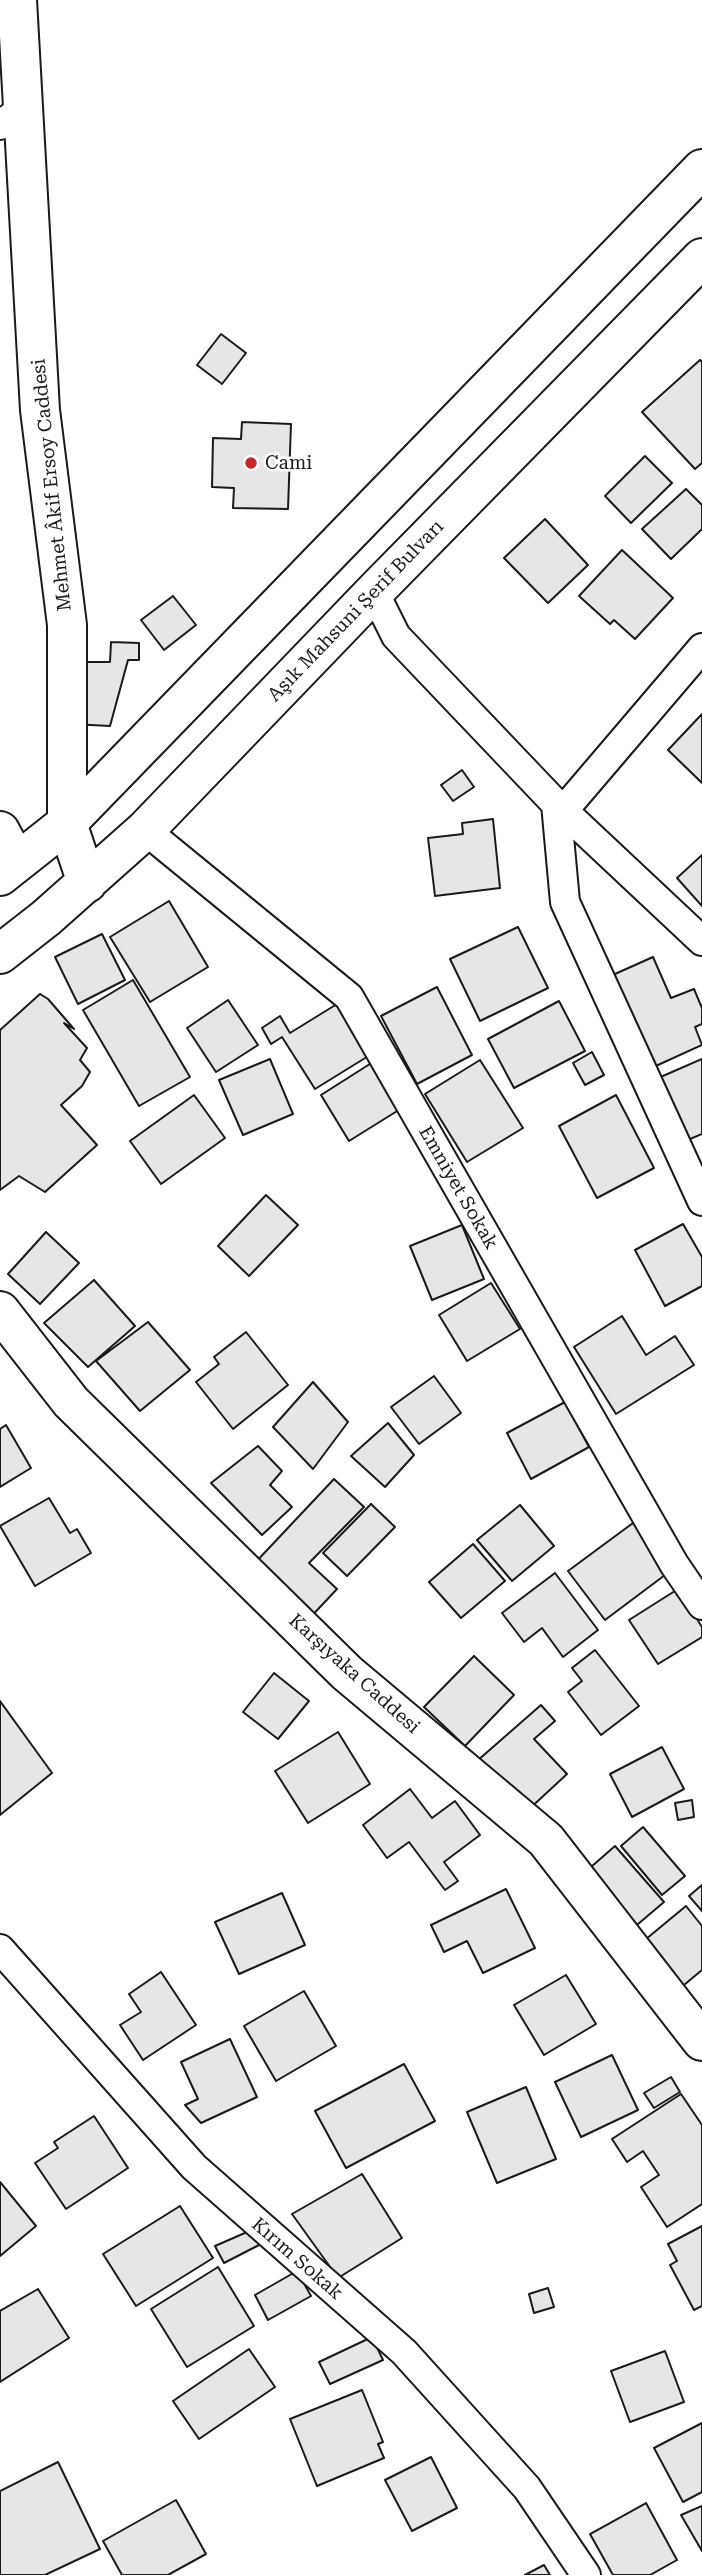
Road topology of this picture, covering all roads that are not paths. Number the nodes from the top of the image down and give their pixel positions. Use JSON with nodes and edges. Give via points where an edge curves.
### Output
{"nodes":[{"id":1,"x":17,"y":0,"type":"edge"},
{"id":2,"x":12,"y":117,"type":"edge"},
{"id":3,"x":702,"y":169,"type":"edge"},
{"id":4,"x":702,"y":258,"type":"edge"},
{"id":5,"x":374,"y":592,"type":"junction"},
{"id":6,"x":702,"y":648,"type":"edge"},
{"id":7,"x":559,"y":808,"type":"junction"},
{"id":8,"x":67,"y":824,"type":"junction"},
{"id":9,"x":145,"y":830,"type":"junction"},
{"id":10,"x":0,"y":831,"type":"edge"},
{"id":11,"x":0,"y":857,"type":"edge"},
{"id":12,"x":0,"y":876,"type":"edge"},
{"id":13,"x":87,"y":883,"type":"junction"},
{"id":14,"x":46,"y":918,"type":"junction"},
{"id":15,"x":0,"y":922,"type":"edge"},
{"id":16,"x":702,"y":941,"type":"edge"},
{"id":17,"x":0,"y":954,"type":"edge"},
{"id":18,"x":702,"y":1201,"type":"edge"},
{"id":19,"x":0,"y":1311,"type":"edge"},
{"id":20,"x":702,"y":1605,"type":"edge"},
{"id":21,"x":0,"y":1949,"type":"edge"},
{"id":22,"x":702,"y":2040,"type":"edge"},
{"id":23,"x":586,"y":2575,"type":"edge"}],
"edges":[{"from":1,"to":2,"type":"main road","name":"Mehmet Âkif Ersoy Caddesi"},
{"from":2,"to":8,"type":"main road","name":"Mehmet Âkif Ersoy Caddesi","via":[[40,410],[67,625]]},
{"from":3,"to":8,"type":"main road"},
{"from":4,"to":5,"type":"main road","name":"Aşık Mahsuni Şerif Bulvarı"},
{"from":5,"to":7,"type":"street","via":[[396,636]]},
{"from":5,"to":9,"type":"main road","name":"Aşık Mahsuni Şerif Bulvarı"},
{"from":6,"to":7,"type":"street"},
{"from":7,"to":16,"type":"street"},
{"from":7,"to":18,"type":"street","via":[[565,902]]},
{"from":8,"to":12,"type":"main road"},
{"from":8,"to":13,"type":"main road","name":"Mehmet Âkif Ersoy Caddesi"},
{"from":9,"to":13,"type":"main road","name":"Aşık Mahsuni Şerif Bulvarı"},
{"from":9,"to":20,"type":"street","name":"Emniyet Sokak","via":[[349,997],[667,1552]]},
{"from":10,"to":11,"type":"main road","via":[[7,844]]},
{"from":13,"to":14,"type":"main road","name":"Aşık Mahsuni Şerif Bulvarı"},
{"from":14,"to":15,"type":"main road"},
{"from":14,"to":17,"type":"main road","name":"Aşık Mahsuni Şerif Bulvarı"},
{"from":19,"to":22,"type":"main road","name":"Karşıyaka Caddesi","via":[[72,1402],[347,1674],[546,1840]]},
{"from":21,"to":23,"type":"street","name":"Kırım Sokak","via":[[194,2168],[411,2360],[527,2488]]}]}
